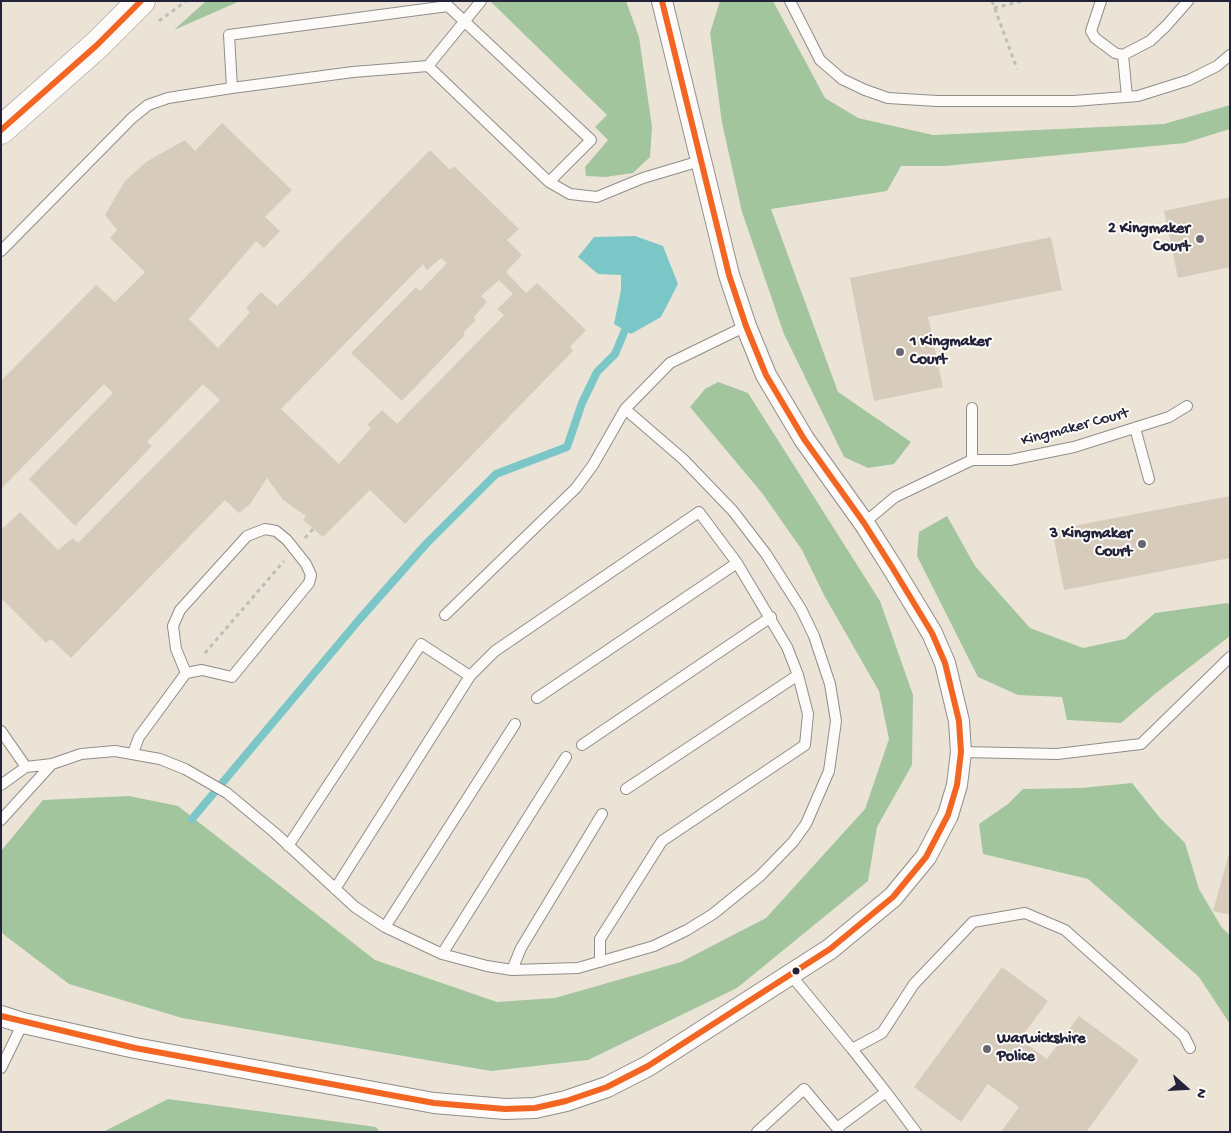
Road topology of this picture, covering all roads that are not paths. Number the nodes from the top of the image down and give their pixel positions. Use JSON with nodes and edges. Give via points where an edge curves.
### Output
{"nodes":[{"id":1,"x":140,"y":1,"type":"edge"},
{"id":2,"x":482,"y":1,"type":"edge"},
{"id":3,"x":662,"y":1,"type":"edge"},
{"id":4,"x":790,"y":1,"type":"edge"},
{"id":5,"x":1102,"y":1,"type":"edge"},
{"id":6,"x":1188,"y":1,"type":"edge"},
{"id":7,"x":465,"y":22,"type":"junction"},
{"id":8,"x":1123,"y":55,"type":"junction"},
{"id":9,"x":1230,"y":55,"type":"edge"},
{"id":10,"x":428,"y":66,"type":"junction"},
{"id":11,"x":232,"y":88,"type":"junction"},
{"id":12,"x":1127,"y":97,"type":"junction"},
{"id":13,"x":1,"y":130,"type":"edge"},
{"id":14,"x":700,"y":160,"type":"junction"},
{"id":15,"x":550,"y":182,"type":"junction"},
{"id":16,"x":1,"y":251,"type":"edge"},
{"id":17,"x":746,"y":326,"type":"junction"},
{"id":18,"x":1187,"y":406,"type":"dead end"},
{"id":19,"x":972,"y":408,"type":"dead end"},
{"id":20,"x":625,"y":409,"type":"junction"},
{"id":21,"x":1135,"y":428,"type":"junction"},
{"id":22,"x":972,"y":460,"type":"junction"},
{"id":23,"x":1149,"y":479,"type":"dead end"},
{"id":24,"x":864,"y":523,"type":"junction"},
{"id":25,"x":737,"y":563,"type":"junction"},
{"id":26,"x":445,"y":615,"type":"dead end"},
{"id":27,"x":770,"y":617,"type":"junction"},
{"id":28,"x":1230,"y":657,"type":"edge"},
{"id":29,"x":186,"y":673,"type":"junction"},
{"id":30,"x":798,"y":675,"type":"junction"},
{"id":31,"x":470,"y":676,"type":"junction"},
{"id":32,"x":538,"y":698,"type":"dead end"},
{"id":33,"x":515,"y":724,"type":"dead end"},
{"id":34,"x":1,"y":731,"type":"edge"},
{"id":35,"x":582,"y":745,"type":"dead end"},
{"id":36,"x":960,"y":752,"type":"junction"},
{"id":37,"x":133,"y":753,"type":"junction"},
{"id":38,"x":566,"y":757,"type":"dead end"},
{"id":39,"x":52,"y":764,"type":"junction"},
{"id":40,"x":26,"y":768,"type":"junction"},
{"id":41,"x":1,"y":785,"type":"edge"},
{"id":42,"x":626,"y":788,"type":"dead end"},
{"id":43,"x":602,"y":814,"type":"dead end"},
{"id":44,"x":1,"y":820,"type":"edge"},
{"id":45,"x":288,"y":846,"type":"junction"},
{"id":46,"x":335,"y":889,"type":"junction"},
{"id":47,"x":385,"y":927,"type":"junction"},
{"id":48,"x":442,"y":954,"type":"junction"},
{"id":49,"x":600,"y":962,"type":"junction"},
{"id":50,"x":512,"y":970,"type":"junction"},
{"id":51,"x":790,"y":974,"type":"junction"},
{"id":52,"x":1,"y":1016,"type":"edge"},
{"id":53,"x":23,"y":1024,"type":"junction"},
{"id":54,"x":1190,"y":1048,"type":"dead end"},
{"id":55,"x":852,"y":1049,"type":"junction"},
{"id":56,"x":1,"y":1068,"type":"edge"},
{"id":57,"x":886,"y":1092,"type":"junction"},
{"id":58,"x":838,"y":1130,"type":"edge"},
{"id":59,"x":757,"y":1132,"type":"edge"},
{"id":60,"x":916,"y":1132,"type":"edge"}],
"edges":[{"from":1,"to":13,"type":"street","via":[[97,45]]},
{"from":2,"to":7,"type":"lane"},
{"from":3,"to":14,"type":"street"},
{"from":4,"to":12,"type":"lane","via":[[820,60],[842,79],[888,98],[937,102],[1074,102]]},
{"from":5,"to":8,"type":"lane","via":[[1091,30],[1095,38]]},
{"from":6,"to":8,"type":"lane","via":[[1150,41]]},
{"from":7,"to":10,"type":"lane"},
{"from":7,"to":11,"type":"lane","via":[[448,6],[229,34]]},
{"from":7,"to":15,"type":"lane","via":[[591,140]]},
{"from":8,"to":12,"type":"lane"},
{"from":9,"to":12,"type":"lane","via":[[1217,66],[1189,80]]},
{"from":10,"to":11,"type":"lane"},
{"from":10,"to":15,"type":"lane"},
{"from":11,"to":16,"type":"lane","via":[[168,98],[148,105]]},
{"from":14,"to":15,"type":"lane","via":[[642,178],[597,197],[570,194]]},
{"from":14,"to":17,"type":"street","via":[[729,275]]},
{"from":17,"to":20,"type":"lane","via":[[670,363]]},
{"from":17,"to":24,"type":"street","via":[[766,375],[804,439]]},
{"from":18,"to":21,"type":"lane","name":"Kingmaker Court","via":[[1169,417]]},
{"from":19,"to":22,"type":"lane"},
{"from":20,"to":26,"type":"lane","via":[[576,488]]},
{"from":20,"to":49,"type":"lane","via":[[722,498],[766,554],[814,636],[830,684],[836,721],[824,786],[806,824],[778,858],[740,892],[687,930],[654,946]]},
{"from":21,"to":22,"type":"lane","name":"Kingmaker Court","via":[[1074,447],[1010,460]]},
{"from":21,"to":23,"type":"lane"},
{"from":22,"to":24,"type":"lane","name":"Kingmaker Court","via":[[895,497]]},
{"from":24,"to":36,"type":"street","via":[[912,599],[945,663],[959,721]]},
{"from":25,"to":27,"type":"lane"},
{"from":25,"to":31,"type":"lane","via":[[699,512],[495,651]]},
{"from":25,"to":32,"type":"lane"},
{"from":27,"to":30,"type":"lane"},
{"from":27,"to":35,"type":"lane"},
{"from":28,"to":36,"type":"lane","via":[[1141,744],[1057,754]]},
{"from":29,"to":29,"type":"lane","via":[[176,649],[173,626],[180,610],[247,536],[265,529],[276,531],[306,564],[311,575],[309,584],[232,677],[202,670]]},
{"from":29,"to":37,"type":"lane","via":[[139,737]]},
{"from":30,"to":42,"type":"lane"},
{"from":30,"to":49,"type":"lane","via":[[808,714],[805,744],[662,841],[600,939]]},
{"from":31,"to":45,"type":"lane","via":[[421,644]]},
{"from":31,"to":46,"type":"lane"},
{"from":33,"to":47,"type":"lane"},
{"from":34,"to":40,"type":"lane"},
{"from":36,"to":51,"type":"street","via":[[958,785],[948,815],[926,857],[893,897],[830,949]]},
{"from":37,"to":39,"type":"lane","via":[[81,754]]},
{"from":37,"to":45,"type":"lane","via":[[185,769],[227,793]]},
{"from":38,"to":48,"type":"lane"},
{"from":39,"to":40,"type":"lane"},
{"from":39,"to":44,"type":"lane"},
{"from":40,"to":41,"type":"lane"},
{"from":43,"to":50,"type":"lane","via":[[521,948]]},
{"from":45,"to":46,"type":"lane"},
{"from":46,"to":47,"type":"lane"},
{"from":47,"to":48,"type":"lane"},
{"from":48,"to":50,"type":"lane"},
{"from":49,"to":50,"type":"lane","via":[[578,968]]},
{"from":51,"to":53,"type":"street","via":[[648,1066],[607,1086],[535,1108],[434,1103]]},
{"from":51,"to":55,"type":"lane"},
{"from":52,"to":53,"type":"street"},
{"from":53,"to":56,"type":"lane"},
{"from":54,"to":55,"type":"lane","via":[[1184,1036],[1065,930],[1025,913],[973,922],[914,984],[882,1033]]},
{"from":55,"to":57,"type":"lane"},
{"from":57,"to":58,"type":"lane"},
{"from":57,"to":60,"type":"lane"},
{"from":58,"to":59,"type":"lane","via":[[804,1089]]}]}
